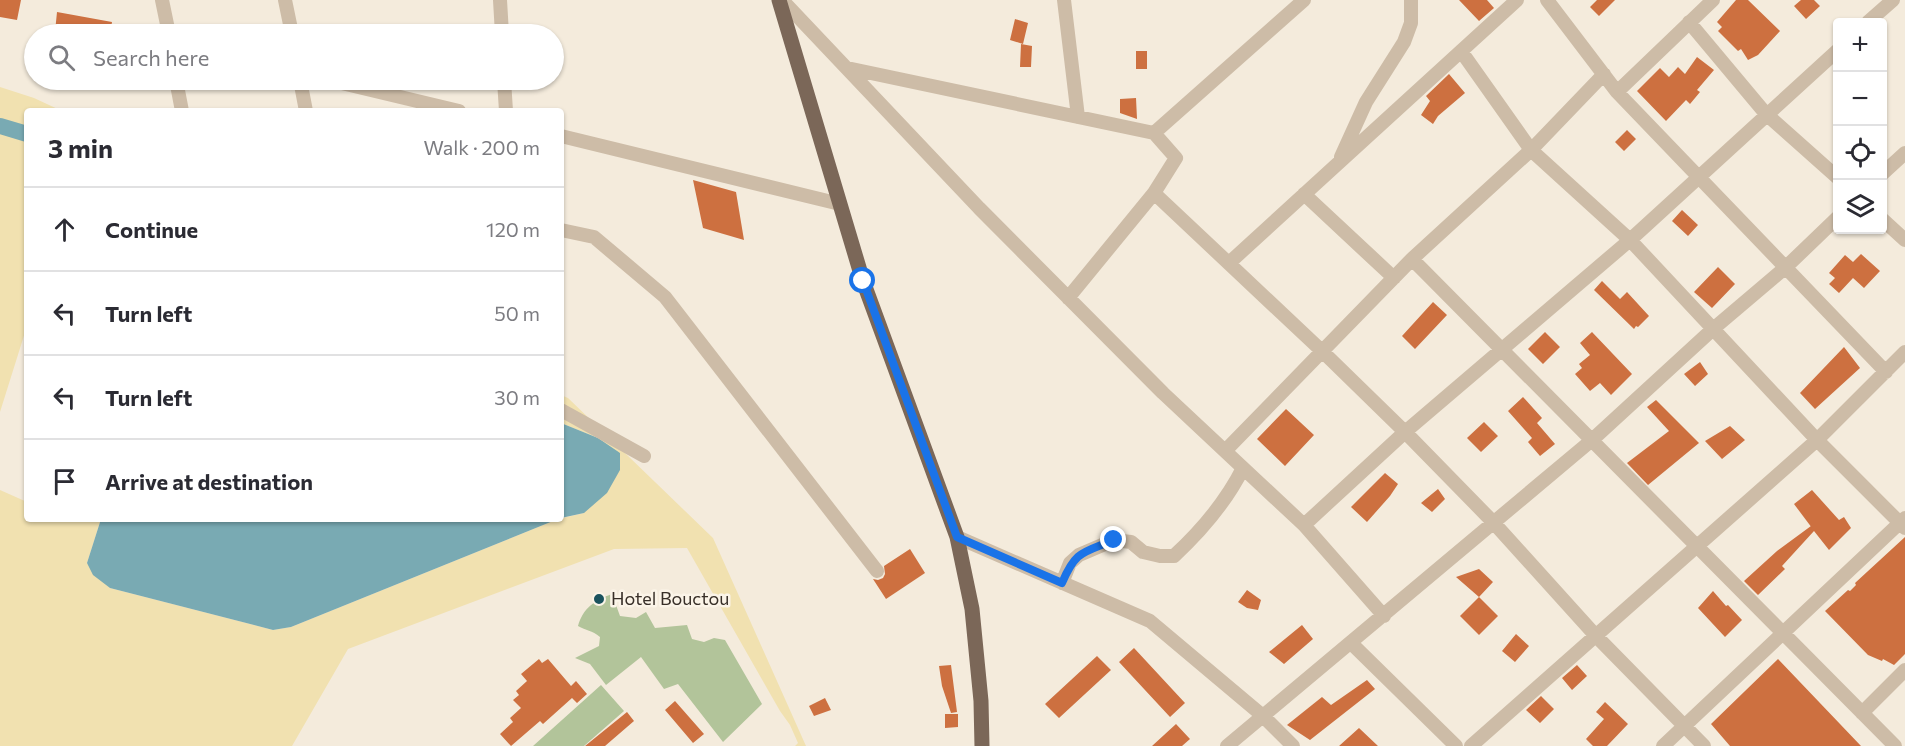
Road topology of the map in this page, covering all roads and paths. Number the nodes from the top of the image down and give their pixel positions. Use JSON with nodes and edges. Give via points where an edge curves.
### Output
{"nodes":[{"id":1,"x":162,"y":0,"type":"edge"},
{"id":2,"x":285,"y":0,"type":"edge"},
{"id":3,"x":500,"y":0,"type":"edge"},
{"id":4,"x":780,"y":0,"type":"edge"},
{"id":5,"x":1064,"y":0,"type":"edge"},
{"id":6,"x":1304,"y":0,"type":"edge"},
{"id":7,"x":1411,"y":0,"type":"edge"},
{"id":8,"x":1517,"y":0,"type":"edge"},
{"id":9,"x":1547,"y":0,"type":"edge"},
{"id":10,"x":1713,"y":0,"type":"edge"},
{"id":11,"x":1893,"y":0,"type":"edge"},
{"id":12,"x":1873,"y":18,"type":"edge"},
{"id":13,"x":1689,"y":22,"type":"junction"},
{"id":14,"x":167,"y":24,"type":"edge"},
{"id":15,"x":290,"y":24,"type":"edge"},
{"id":16,"x":501,"y":24,"type":"edge"},
{"id":17,"x":1461,"y":51,"type":"junction"},
{"id":18,"x":1833,"y":54,"type":"edge"},
{"id":19,"x":847,"y":68,"type":"junction"},
{"id":20,"x":1604,"y":74,"type":"junction"},
{"id":21,"x":179,"y":90,"type":"edge"},
{"id":22,"x":302,"y":90,"type":"edge"},
{"id":23,"x":371,"y":90,"type":"edge"},
{"id":24,"x":505,"y":90,"type":"edge"},
{"id":25,"x":1617,"y":92,"type":"junction"},
{"id":26,"x":182,"y":108,"type":"edge"},
{"id":27,"x":305,"y":108,"type":"edge"},
{"id":28,"x":446,"y":108,"type":"edge"},
{"id":29,"x":506,"y":108,"type":"edge"},
{"id":30,"x":1766,"y":114,"type":"junction"},
{"id":31,"x":1078,"y":117,"type":"junction"},
{"id":32,"x":1154,"y":133,"type":"junction"},
{"id":33,"x":564,"y":137,"type":"edge"},
{"id":34,"x":1531,"y":150,"type":"junction"},
{"id":35,"x":1905,"y":153,"type":"edge"},
{"id":36,"x":1339,"y":162,"type":"junction"},
{"id":37,"x":1887,"y":169,"type":"edge"},
{"id":38,"x":1833,"y":174,"type":"edge"},
{"id":39,"x":1698,"y":176,"type":"junction"},
{"id":40,"x":1154,"y":194,"type":"junction"},
{"id":41,"x":1304,"y":194,"type":"junction"},
{"id":42,"x":840,"y":204,"type":"junction"},
{"id":43,"x":1833,"y":222,"type":"edge"},
{"id":44,"x":1887,"y":224,"type":"edge"},
{"id":45,"x":564,"y":231,"type":"edge"},
{"id":46,"x":1630,"y":240,"type":"junction"},
{"id":47,"x":1905,"y":240,"type":"edge"},
{"id":48,"x":1412,"y":259,"type":"junction"},
{"id":49,"x":1229,"y":263,"type":"junction"},
{"id":50,"x":1786,"y":267,"type":"junction"},
{"id":51,"x":1394,"y":278,"type":"junction"},
{"id":52,"x":1068,"y":298,"type":"junction"},
{"id":53,"x":1713,"y":329,"type":"junction"},
{"id":54,"x":1502,"y":349,"type":"junction"},
{"id":55,"x":1323,"y":351,"type":"junction"},
{"id":56,"x":1905,"y":352,"type":"edge"},
{"id":57,"x":1890,"y":368,"type":"junction"},
{"id":58,"x":1905,"y":375,"type":"edge"},
{"id":59,"x":564,"y":412,"type":"edge"},
{"id":60,"x":1405,"y":432,"type":"junction"},
{"id":61,"x":1592,"y":440,"type":"junction"},
{"id":62,"x":1816,"y":440,"type":"junction"},
{"id":63,"x":1225,"y":451,"type":"junction"},
{"id":64,"x":644,"y":456,"type":"dead end"},
{"id":65,"x":1244,"y":468,"type":"junction"},
{"id":66,"x":1493,"y":522,"type":"junction"},
{"id":67,"x":1903,"y":523,"type":"edge"},
{"id":68,"x":1304,"y":525,"type":"junction"},
{"id":69,"x":957,"y":537,"type":"junction"},
{"id":70,"x":1696,"y":546,"type":"junction"},
{"id":71,"x":877,"y":571,"type":"dead end"},
{"id":72,"x":1062,"y":583,"type":"junction"},
{"id":73,"x":1384,"y":616,"type":"junction"},
{"id":74,"x":1783,"y":633,"type":"junction"},
{"id":75,"x":1596,"y":636,"type":"junction"},
{"id":76,"x":1351,"y":643,"type":"junction"},
{"id":77,"x":1905,"y":670,"type":"edge"},
{"id":78,"x":1862,"y":713,"type":"junction"},
{"id":79,"x":1263,"y":716,"type":"junction"},
{"id":80,"x":1684,"y":726,"type":"junction"},
{"id":81,"x":982,"y":746,"type":"edge"},
{"id":82,"x":1227,"y":746,"type":"edge"},
{"id":83,"x":1293,"y":746,"type":"edge"},
{"id":84,"x":1456,"y":746,"type":"edge"},
{"id":85,"x":1471,"y":746,"type":"edge"},
{"id":86,"x":1663,"y":746,"type":"edge"},
{"id":87,"x":1704,"y":746,"type":"edge"},
{"id":88,"x":1895,"y":746,"type":"edge"}],
"edges":[{"from":1,"to":14,"type":"street"},
{"from":2,"to":15,"type":"street"},
{"from":3,"to":16,"type":"street"},
{"from":4,"to":19,"type":"street"},
{"from":4,"to":42,"type":"main road"},
{"from":5,"to":31,"type":"street"},
{"from":6,"to":32,"type":"street"},
{"from":7,"to":36,"type":"street","via":[[1411,23],[1404,42],[1366,102]]},
{"from":8,"to":17,"type":"street"},
{"from":9,"to":20,"type":"street"},
{"from":10,"to":13,"type":"street"},
{"from":11,"to":12,"type":"street"},
{"from":13,"to":25,"type":"street"},
{"from":13,"to":30,"type":"street"},
{"from":17,"to":34,"type":"street"},
{"from":17,"to":36,"type":"street"},
{"from":18,"to":30,"type":"street"},
{"from":19,"to":31,"type":"street"},
{"from":19,"to":52,"type":"street"},
{"from":20,"to":25,"type":"street"},
{"from":20,"to":34,"type":"street"},
{"from":21,"to":26,"type":"street"},
{"from":22,"to":27,"type":"street"},
{"from":23,"to":28,"type":"street"},
{"from":24,"to":29,"type":"street"},
{"from":25,"to":39,"type":"street"},
{"from":30,"to":38,"type":"street"},
{"from":30,"to":39,"type":"street"},
{"from":31,"to":32,"type":"street"},
{"from":32,"to":40,"type":"street","via":[[1176,158]]},
{"from":33,"to":42,"type":"street"},
{"from":34,"to":46,"type":"street"},
{"from":34,"to":48,"type":"street"},
{"from":35,"to":37,"type":"street"},
{"from":36,"to":41,"type":"street"},
{"from":39,"to":46,"type":"street"},
{"from":39,"to":50,"type":"street"},
{"from":40,"to":49,"type":"street"},
{"from":40,"to":52,"type":"street"},
{"from":41,"to":49,"type":"street"},
{"from":41,"to":51,"type":"street"},
{"from":42,"to":69,"type":"main road","via":[[863,281]]},
{"from":43,"to":50,"type":"street"},
{"from":44,"to":47,"type":"street"},
{"from":45,"to":71,"type":"street","via":[[594,237],[664,297]]},
{"from":46,"to":53,"type":"street"},
{"from":46,"to":54,"type":"street"},
{"from":48,"to":51,"type":"street"},
{"from":48,"to":54,"type":"street"},
{"from":49,"to":55,"type":"street"},
{"from":50,"to":53,"type":"street"},
{"from":50,"to":57,"type":"street"},
{"from":51,"to":55,"type":"street"},
{"from":52,"to":63,"type":"street"},
{"from":53,"to":61,"type":"street"},
{"from":53,"to":62,"type":"street"},
{"from":54,"to":60,"type":"street"},
{"from":54,"to":61,"type":"street"},
{"from":55,"to":60,"type":"street"},
{"from":55,"to":63,"type":"street"},
{"from":56,"to":57,"type":"street"},
{"from":57,"to":58,"type":"street"},
{"from":57,"to":62,"type":"street"},
{"from":59,"to":64,"type":"street"},
{"from":60,"to":66,"type":"street"},
{"from":60,"to":68,"type":"street"},
{"from":61,"to":66,"type":"street"},
{"from":61,"to":70,"type":"street"},
{"from":62,"to":67,"type":"street"},
{"from":62,"to":70,"type":"street"},
{"from":63,"to":65,"type":"street"},
{"from":65,"to":68,"type":"street"},
{"from":65,"to":72,"type":"street","via":[[1215,513],[1174,556],[1143,552],[1131,542],[1114,540],[1078,555]]},
{"from":66,"to":73,"type":"street"},
{"from":66,"to":75,"type":"street"},
{"from":67,"to":74,"type":"street"},
{"from":68,"to":73,"type":"street"},
{"from":69,"to":72,"type":"street"},
{"from":69,"to":81,"type":"main road","via":[[972,609]]},
{"from":70,"to":74,"type":"street"},
{"from":70,"to":75,"type":"street"},
{"from":72,"to":79,"type":"street","via":[[1150,621]]},
{"from":73,"to":76,"type":"street"},
{"from":74,"to":78,"type":"street"},
{"from":74,"to":80,"type":"street"},
{"from":75,"to":80,"type":"street"},
{"from":75,"to":85,"type":"street"},
{"from":76,"to":79,"type":"street"},
{"from":76,"to":84,"type":"street"},
{"from":77,"to":78,"type":"street"},
{"from":78,"to":88,"type":"street"},
{"from":79,"to":82,"type":"street"},
{"from":79,"to":83,"type":"street"},
{"from":80,"to":86,"type":"street"},
{"from":80,"to":87,"type":"street"}]}
